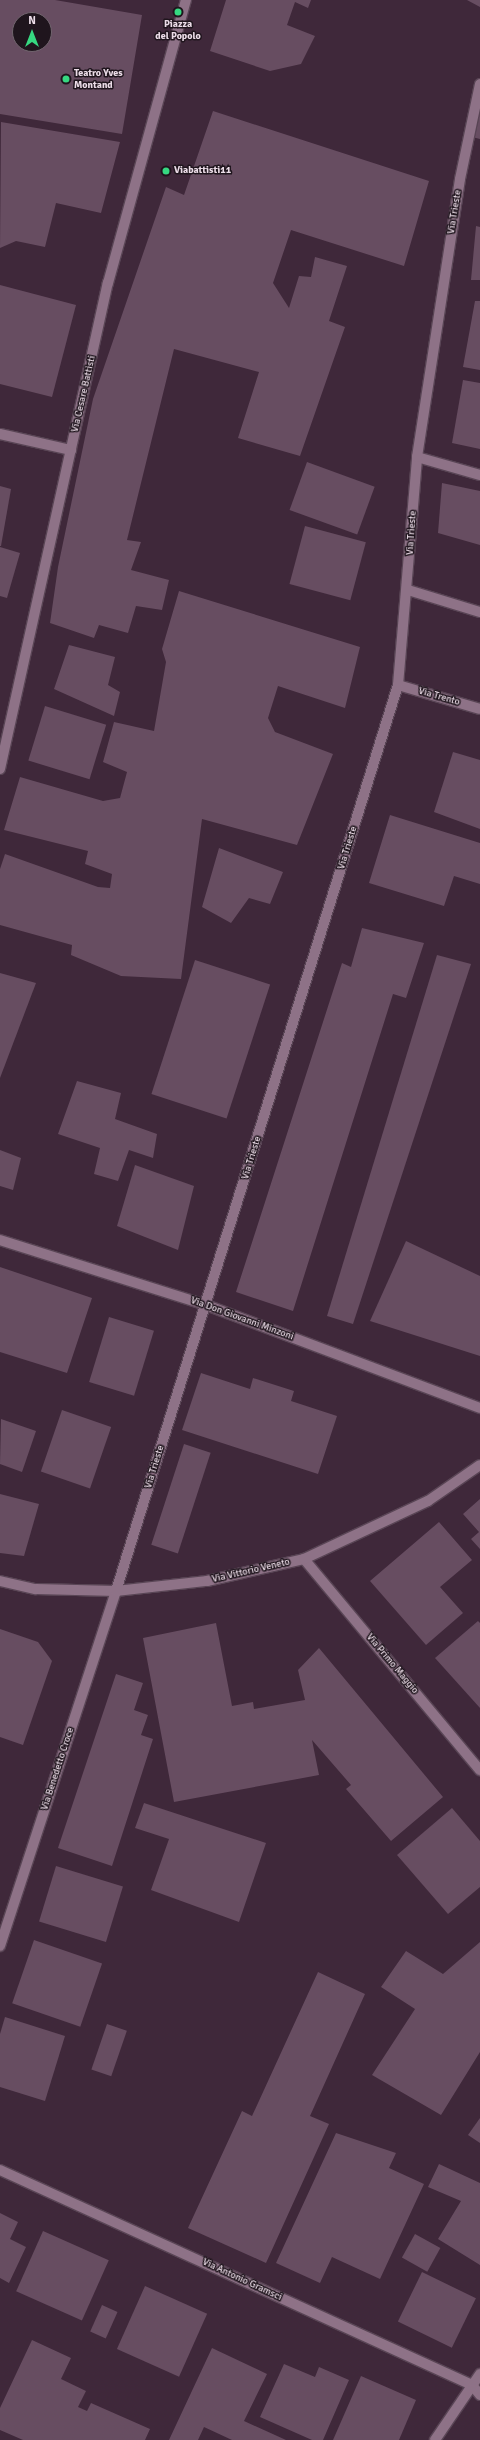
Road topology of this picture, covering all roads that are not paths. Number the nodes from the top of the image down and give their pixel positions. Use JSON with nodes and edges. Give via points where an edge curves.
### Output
{"nodes":[{"id":1,"x":186,"y":0,"type":"edge"},
{"id":2,"x":480,"y":84,"type":"edge"},
{"id":3,"x":0,"y":434,"type":"edge"},
{"id":4,"x":71,"y":450,"type":"junction"},
{"id":5,"x":417,"y":457,"type":"junction"},
{"id":6,"x":480,"y":475,"type":"edge"},
{"id":7,"x":408,"y":590,"type":"junction"},
{"id":8,"x":480,"y":612,"type":"edge"},
{"id":9,"x":398,"y":685,"type":"junction"},
{"id":10,"x":480,"y":708,"type":"edge"},
{"id":11,"x":0,"y":769,"type":"edge"},
{"id":12,"x":0,"y":1240,"type":"edge"},
{"id":13,"x":206,"y":1305,"type":"junction"},
{"id":14,"x":480,"y":1408,"type":"edge"},
{"id":15,"x":480,"y":1465,"type":"edge"},
{"id":16,"x":304,"y":1559,"type":"junction"},
{"id":17,"x":0,"y":1581,"type":"edge"},
{"id":18,"x":116,"y":1591,"type":"junction"},
{"id":19,"x":480,"y":1770,"type":"edge"},
{"id":20,"x":0,"y":1946,"type":"edge"},
{"id":21,"x":0,"y":2170,"type":"edge"},
{"id":22,"x":480,"y":2374,"type":"edge"},
{"id":23,"x":472,"y":2385,"type":"junction"},
{"id":24,"x":480,"y":2395,"type":"edge"},
{"id":25,"x":435,"y":2440,"type":"edge"}],
"edges":[{"from":1,"to":4,"type":"street","name":"Via Cesare Battisti","via":[[108,283]]},
{"from":2,"to":5,"type":"street","name":"Via Trieste","via":[[460,179]]},
{"from":3,"to":4,"type":"street"},
{"from":4,"to":11,"type":"street","name":"Via Cesare Battisti"},
{"from":5,"to":6,"type":"street"},
{"from":5,"to":7,"type":"street","name":"Via Trieste"},
{"from":7,"to":8,"type":"street"},
{"from":7,"to":9,"type":"street","name":"Via Trieste"},
{"from":9,"to":10,"type":"street","name":"Via Trento"},
{"from":9,"to":13,"type":"street","name":"Via Trieste"},
{"from":12,"to":13,"type":"street","name":"Via Don Giovanni Minzoni"},
{"from":13,"to":14,"type":"street","name":"Via Don Giovanni Minzoni"},
{"from":13,"to":18,"type":"street","name":"Via Trieste"},
{"from":15,"to":16,"type":"street","name":"Via Vittorio Veneto","via":[[428,1500]]},
{"from":16,"to":18,"type":"street","name":"Via Vittorio Veneto","via":[[207,1581]]},
{"from":16,"to":19,"type":"street","name":"Via Primo Maggio"},
{"from":17,"to":18,"type":"street","name":"Via Vittorio Veneto","via":[[36,1589]]},
{"from":18,"to":20,"type":"street","name":"Via Benedetto Croce"},
{"from":21,"to":23,"type":"street","name":"Via Antonio Gramsci"},
{"from":22,"to":23,"type":"street"},
{"from":23,"to":24,"type":"street","name":"Via Antonio Gramsci"},
{"from":23,"to":25,"type":"street"}]}
